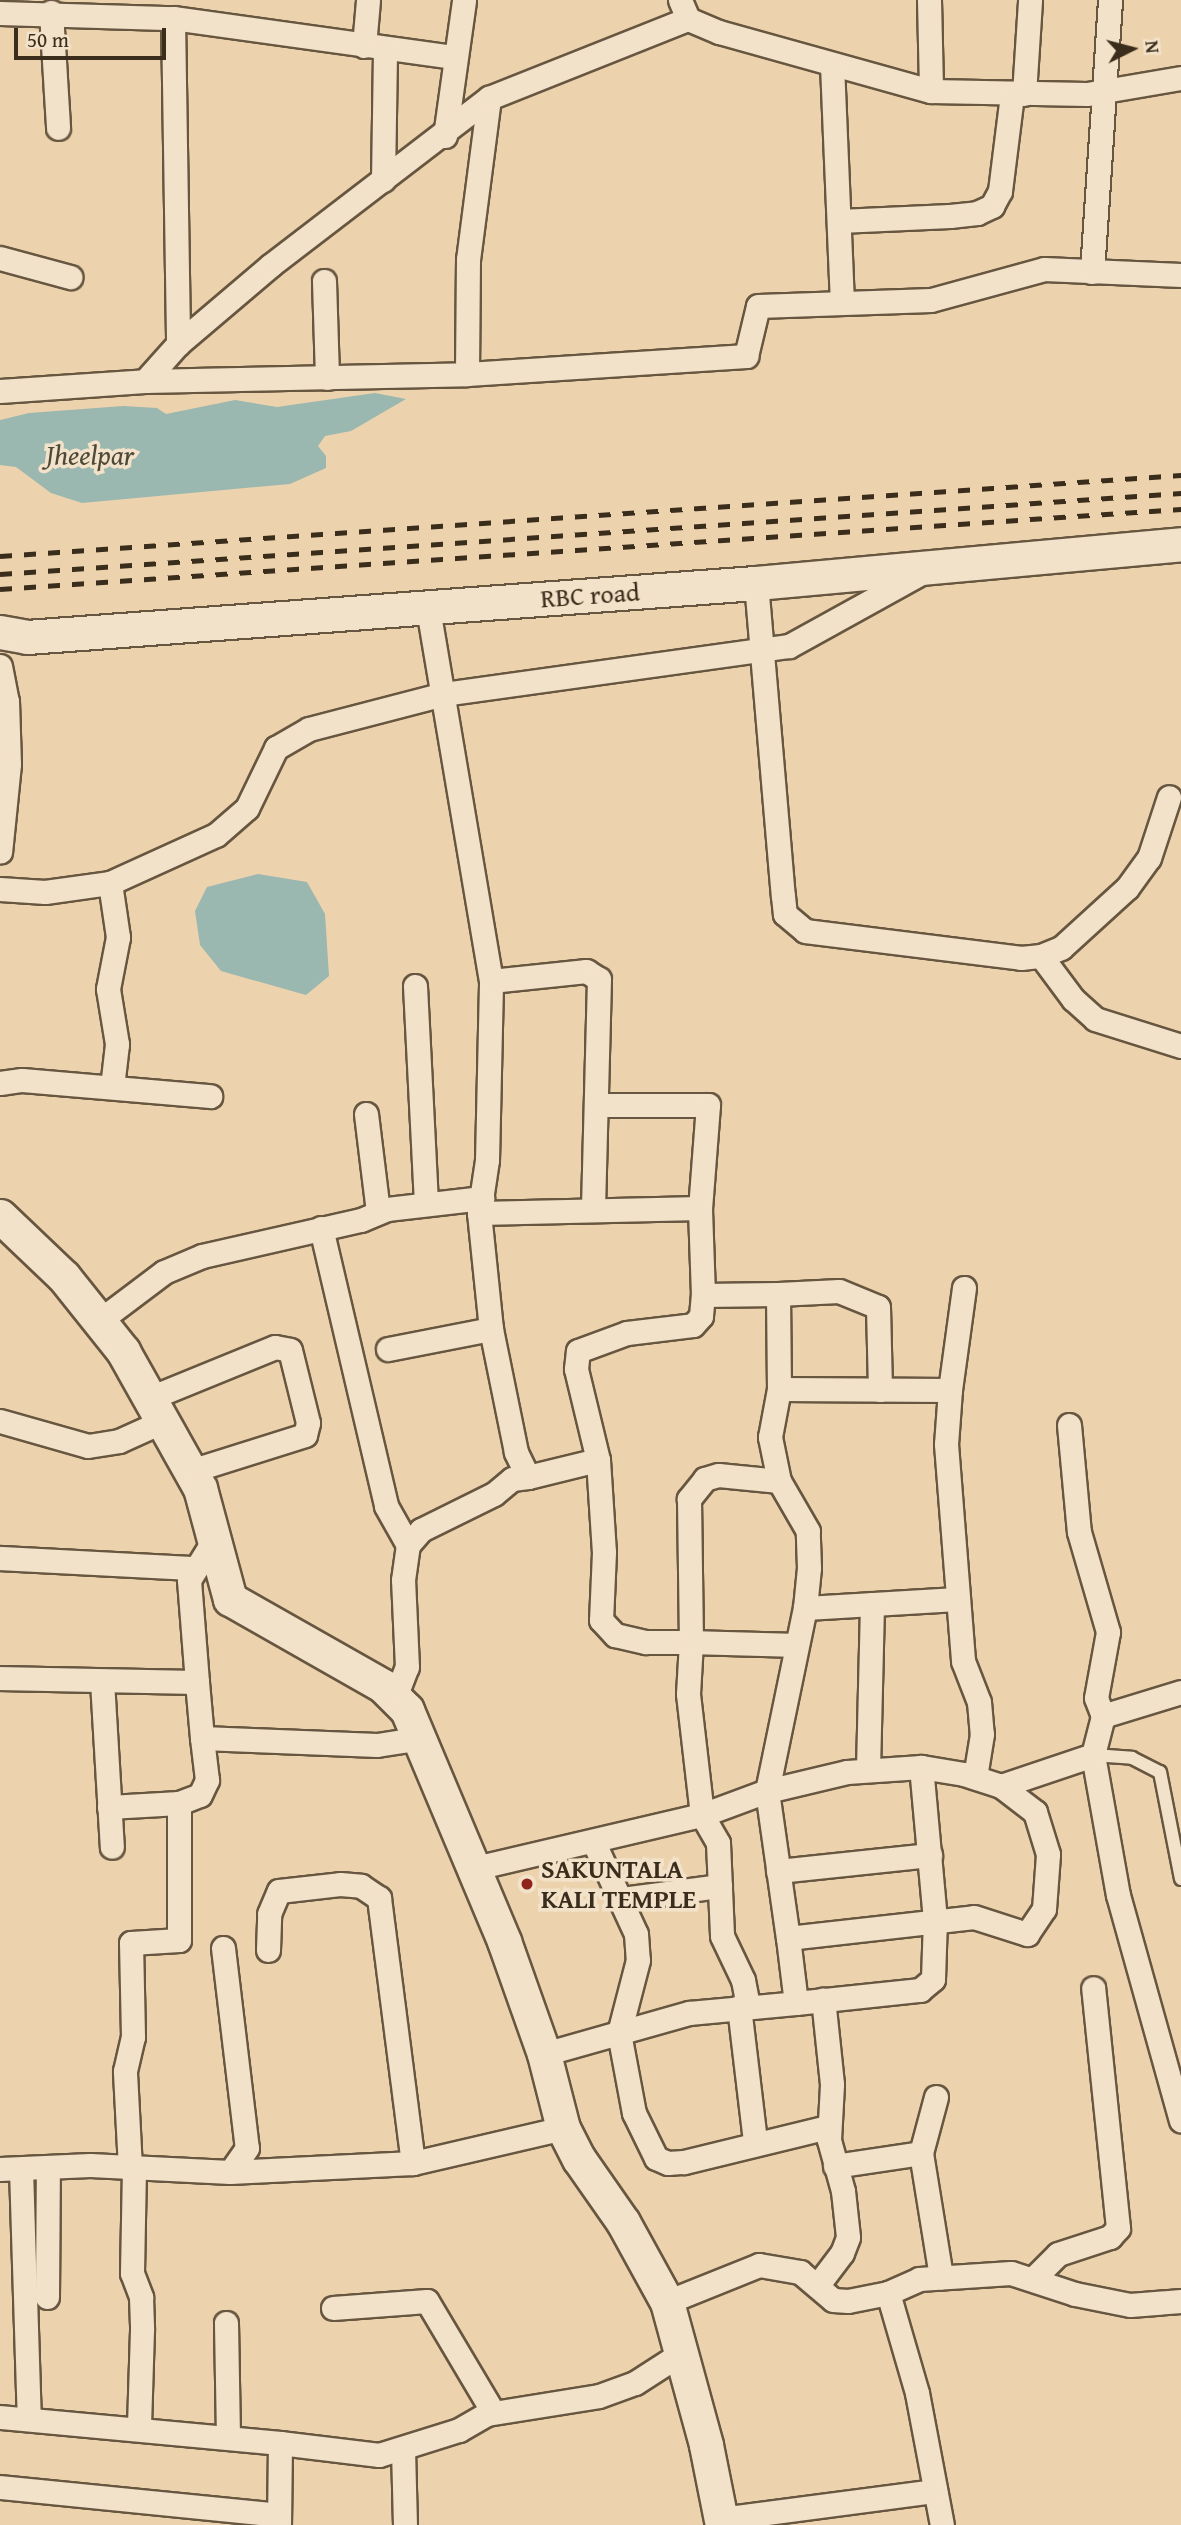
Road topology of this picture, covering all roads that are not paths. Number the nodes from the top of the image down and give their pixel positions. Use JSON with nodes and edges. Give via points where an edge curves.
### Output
{"nodes":[{"id":1,"x":368,"y":0,"type":"edge"},
{"id":2,"x":464,"y":0,"type":"edge"},
{"id":3,"x":929,"y":0,"type":"edge"},
{"id":4,"x":1030,"y":0,"type":"edge"},
{"id":5,"x":1110,"y":0,"type":"edge"},
{"id":6,"x":129,"y":7,"type":"edge"},
{"id":7,"x":684,"y":9,"type":"edge"},
{"id":8,"x":51,"y":12,"type":"junction"},
{"id":9,"x":0,"y":13,"type":"edge"},
{"id":10,"x":173,"y":18,"type":"junction"},
{"id":11,"x":374,"y":47,"type":"junction"},
{"id":12,"x":454,"y":57,"type":"junction"},
{"id":13,"x":832,"y":65,"type":"junction"},
{"id":14,"x":1181,"y":78,"type":"edge"},
{"id":15,"x":931,"y":91,"type":"junction"},
{"id":16,"x":1107,"y":93,"type":"junction"},
{"id":17,"x":1018,"y":94,"type":"junction"},
{"id":18,"x":489,"y":98,"type":"junction"},
{"id":19,"x":58,"y":128,"type":"dead end"},
{"id":20,"x":444,"y":135,"type":"junction"},
{"id":21,"x":383,"y":180,"type":"junction"},
{"id":22,"x":839,"y":221,"type":"junction"},
{"id":23,"x":0,"y":258,"type":"edge"},
{"id":24,"x":1093,"y":272,"type":"junction"},
{"id":25,"x":1181,"y":275,"type":"edge"},
{"id":26,"x":70,"y":277,"type":"dead end"},
{"id":27,"x":324,"y":281,"type":"dead end"},
{"id":28,"x":842,"y":303,"type":"junction"},
{"id":29,"x":178,"y":344,"type":"junction"},
{"id":30,"x":467,"y":374,"type":"junction"},
{"id":31,"x":327,"y":378,"type":"junction"},
{"id":32,"x":145,"y":381,"type":"junction"},
{"id":33,"x":0,"y":391,"type":"edge"},
{"id":34,"x":1181,"y":544,"type":"edge"},
{"id":35,"x":928,"y":568,"type":"junction"},
{"id":36,"x":756,"y":583,"type":"junction"},
{"id":37,"x":428,"y":607,"type":"junction"},
{"id":38,"x":9,"y":638,"type":"edge"},
{"id":39,"x":763,"y":651,"type":"junction"},
{"id":40,"x":0,"y":666,"type":"edge"},
{"id":41,"x":443,"y":694,"type":"junction"},
{"id":42,"x":5,"y":764,"type":"edge"},
{"id":43,"x":1169,"y":797,"type":"dead end"},
{"id":44,"x":0,"y":852,"type":"edge"},
{"id":45,"x":110,"y":883,"type":"junction"},
{"id":46,"x":0,"y":889,"type":"edge"},
{"id":47,"x":1041,"y":956,"type":"junction"},
{"id":48,"x":491,"y":981,"type":"junction"},
{"id":49,"x":415,"y":986,"type":"dead end"},
{"id":50,"x":1181,"y":1046,"type":"edge"},
{"id":51,"x":0,"y":1083,"type":"edge"},
{"id":52,"x":112,"y":1087,"type":"junction"},
{"id":53,"x":210,"y":1096,"type":"dead end"},
{"id":54,"x":596,"y":1105,"type":"junction"},
{"id":55,"x":366,"y":1114,"type":"dead end"},
{"id":56,"x":426,"y":1203,"type":"junction"},
{"id":57,"x":481,"y":1205,"type":"junction"},
{"id":58,"x":593,"y":1208,"type":"junction"},
{"id":59,"x":700,"y":1208,"type":"junction"},
{"id":60,"x":378,"y":1212,"type":"junction"},
{"id":61,"x":0,"y":1216,"type":"edge"},
{"id":62,"x":321,"y":1228,"type":"junction"},
{"id":63,"x":964,"y":1288,"type":"dead end"},
{"id":64,"x":778,"y":1294,"type":"junction"},
{"id":65,"x":703,"y":1295,"type":"junction"},
{"id":66,"x":99,"y":1321,"type":"junction"},
{"id":67,"x":491,"y":1329,"type":"junction"},
{"id":68,"x":388,"y":1349,"type":"dead end"},
{"id":69,"x":779,"y":1389,"type":"junction"},
{"id":70,"x":880,"y":1390,"type":"junction"},
{"id":71,"x":950,"y":1390,"type":"junction"},
{"id":72,"x":157,"y":1409,"type":"junction"},
{"id":73,"x":0,"y":1421,"type":"edge"},
{"id":74,"x":1069,"y":1425,"type":"dead end"},
{"id":75,"x":598,"y":1460,"type":"junction"},
{"id":76,"x":191,"y":1472,"type":"junction"},
{"id":77,"x":528,"y":1477,"type":"junction"},
{"id":78,"x":779,"y":1481,"type":"junction"},
{"id":79,"x":408,"y":1545,"type":"junction"},
{"id":80,"x":203,"y":1556,"type":"junction"},
{"id":81,"x":0,"y":1558,"type":"edge"},
{"id":82,"x":958,"y":1599,"type":"junction"},
{"id":83,"x":872,"y":1604,"type":"junction"},
{"id":84,"x":805,"y":1608,"type":"junction"},
{"id":85,"x":691,"y":1642,"type":"junction"},
{"id":86,"x":796,"y":1645,"type":"junction"},
{"id":87,"x":0,"y":1678,"type":"edge"},
{"id":88,"x":102,"y":1681,"type":"junction"},
{"id":89,"x":197,"y":1682,"type":"junction"},
{"id":90,"x":1181,"y":1692,"type":"edge"},
{"id":91,"x":396,"y":1695,"type":"junction"},
{"id":92,"x":1103,"y":1716,"type":"junction"},
{"id":93,"x":202,"y":1738,"type":"junction"},
{"id":94,"x":422,"y":1738,"type":"junction"},
{"id":95,"x":1093,"y":1755,"type":"junction"},
{"id":96,"x":921,"y":1767,"type":"junction"},
{"id":97,"x":868,"y":1769,"type":"junction"},
{"id":98,"x":975,"y":1777,"type":"junction"},
{"id":99,"x":1001,"y":1786,"type":"junction"},
{"id":100,"x":767,"y":1791,"type":"junction"},
{"id":101,"x":179,"y":1803,"type":"junction"},
{"id":102,"x":109,"y":1807,"type":"junction"},
{"id":103,"x":702,"y":1815,"type":"junction"},
{"id":104,"x":594,"y":1843,"type":"junction"},
{"id":105,"x":112,"y":1847,"type":"dead end"},
{"id":106,"x":930,"y":1855,"type":"junction"},
{"id":107,"x":471,"y":1869,"type":"junction"},
{"id":108,"x":778,"y":1871,"type":"junction"},
{"id":109,"x":1181,"y":1879,"type":"edge"},
{"id":110,"x":720,"y":1886,"type":"junction"},
{"id":111,"x":622,"y":1899,"type":"junction"},
{"id":112,"x":935,"y":1920,"type":"junction"},
{"id":113,"x":788,"y":1938,"type":"junction"},
{"id":114,"x":223,"y":1948,"type":"dead end"},
{"id":115,"x":268,"y":1950,"type":"dead end"},
{"id":116,"x":1093,"y":1988,"type":"dead end"},
{"id":117,"x":823,"y":1999,"type":"junction"},
{"id":118,"x":796,"y":2003,"type":"junction"},
{"id":119,"x":743,"y":2007,"type":"junction"},
{"id":120,"x":619,"y":2033,"type":"junction"},
{"id":121,"x":544,"y":2054,"type":"junction"},
{"id":122,"x":936,"y":2097,"type":"dead end"},
{"id":123,"x":1181,"y":2120,"type":"edge"},
{"id":124,"x":828,"y":2127,"type":"junction"},
{"id":125,"x":563,"y":2128,"type":"junction"},
{"id":126,"x":755,"y":2142,"type":"junction"},
{"id":127,"x":921,"y":2153,"type":"junction"},
{"id":128,"x":413,"y":2163,"type":"junction"},
{"id":129,"x":835,"y":2166,"type":"junction"},
{"id":130,"x":48,"y":2168,"type":"junction"},
{"id":131,"x":132,"y":2168,"type":"junction"},
{"id":132,"x":10,"y":2169,"type":"edge"},
{"id":133,"x":230,"y":2172,"type":"junction"},
{"id":134,"x":942,"y":2277,"type":"junction"},
{"id":135,"x":1033,"y":2279,"type":"junction"},
{"id":136,"x":817,"y":2286,"type":"junction"},
{"id":137,"x":888,"y":2293,"type":"junction"},
{"id":138,"x":47,"y":2297,"type":"dead end"},
{"id":139,"x":1181,"y":2301,"type":"edge"},
{"id":140,"x":667,"y":2302,"type":"junction"},
{"id":141,"x":333,"y":2308,"type":"dead end"},
{"id":142,"x":226,"y":2323,"type":"dead end"},
{"id":143,"x":680,"y":2354,"type":"junction"},
{"id":144,"x":493,"y":2412,"type":"junction"},
{"id":145,"x":0,"y":2417,"type":"edge"},
{"id":146,"x":29,"y":2417,"type":"junction"},
{"id":147,"x":139,"y":2428,"type":"junction"},
{"id":148,"x":228,"y":2437,"type":"junction"},
{"id":149,"x":280,"y":2443,"type":"junction"},
{"id":150,"x":403,"y":2449,"type":"junction"},
{"id":151,"x":0,"y":2487,"type":"edge"},
{"id":152,"x":935,"y":2491,"type":"junction"},
{"id":153,"x":279,"y":2520,"type":"edge"},
{"id":154,"x":721,"y":2522,"type":"edge"},
{"id":155,"x":405,"y":2525,"type":"edge"},
{"id":156,"x":942,"y":2525,"type":"edge"}],
"edges":[{"from":1,"to":11,"type":"street"},
{"from":2,"to":12,"type":"street"},
{"from":3,"to":15,"type":"street"},
{"from":4,"to":17,"type":"street"},
{"from":5,"to":16,"type":"street"},
{"from":6,"to":8,"type":"street"},
{"from":6,"to":10,"type":"street"},
{"from":7,"to":13,"type":"street","via":[[719,33]]},
{"from":7,"to":18,"type":"street"},
{"from":8,"to":9,"type":"street"},
{"from":8,"to":19,"type":"street"},
{"from":10,"to":11,"type":"street"},
{"from":10,"to":29,"type":"street"},
{"from":11,"to":12,"type":"street"},
{"from":11,"to":21,"type":"street"},
{"from":12,"to":20,"type":"street"},
{"from":13,"to":15,"type":"street"},
{"from":13,"to":22,"type":"street"},
{"from":14,"to":16,"type":"street"},
{"from":15,"to":17,"type":"street"},
{"from":16,"to":17,"type":"street"},
{"from":16,"to":24,"type":"street"},
{"from":17,"to":22,"type":"street","via":[[1000,191],[992,206],[950,216]]},
{"from":18,"to":20,"type":"street"},
{"from":18,"to":30,"type":"street","via":[[468,258]]},
{"from":20,"to":21,"type":"street"},
{"from":21,"to":29,"type":"street","via":[[306,236]]},
{"from":22,"to":28,"type":"street"},
{"from":23,"to":26,"type":"street"},
{"from":24,"to":25,"type":"street"},
{"from":24,"to":28,"type":"street","via":[[1044,269],[931,300]]},
{"from":27,"to":31,"type":"street"},
{"from":28,"to":30,"type":"street","via":[[758,306],[746,356]]},
{"from":29,"to":32,"type":"street"},
{"from":30,"to":31,"type":"street"},
{"from":31,"to":32,"type":"street"},
{"from":32,"to":33,"type":"street"},
{"from":34,"to":35,"type":"street","name":"RBC road"},
{"from":35,"to":36,"type":"street","name":"RBC road"},
{"from":35,"to":39,"type":"street","via":[[814,635]]},
{"from":36,"to":37,"type":"street","name":"RBC road"},
{"from":36,"to":39,"type":"street"},
{"from":37,"to":38,"type":"street","name":"RBC road"},
{"from":37,"to":41,"type":"street"},
{"from":39,"to":41,"type":"street"},
{"from":39,"to":47,"type":"street","via":[[783,896],[791,923],[805,931],[1021,958]]},
{"from":40,"to":42,"type":"street","via":[[7,701]]},
{"from":41,"to":45,"type":"street","via":[[309,729],[276,748],[238,821]]},
{"from":41,"to":48,"type":"street"},
{"from":42,"to":44,"type":"street"},
{"from":43,"to":47,"type":"street","via":[[1149,859],[1127,888],[1061,948]]},
{"from":45,"to":46,"type":"street","via":[[45,892]]},
{"from":45,"to":52,"type":"street","via":[[118,937],[108,989],[117,1044]]},
{"from":47,"to":50,"type":"street","via":[[1073,999],[1095,1019]]},
{"from":48,"to":54,"type":"street","via":[[594,973],[601,990]]},
{"from":48,"to":57,"type":"street","via":[[490,1104]]},
{"from":49,"to":56,"type":"street"},
{"from":51,"to":52,"type":"street","via":[[22,1080]]},
{"from":52,"to":53,"type":"street"},
{"from":54,"to":58,"type":"street"},
{"from":54,"to":59,"type":"street","via":[[708,1105]]},
{"from":55,"to":60,"type":"street"},
{"from":56,"to":57,"type":"street"},
{"from":56,"to":60,"type":"street"},
{"from":57,"to":58,"type":"street"},
{"from":57,"to":67,"type":"street"},
{"from":58,"to":59,"type":"street"},
{"from":59,"to":65,"type":"street"},
{"from":60,"to":62,"type":"street"},
{"from":61,"to":66,"type":"street","via":[[64,1277]]},
{"from":62,"to":66,"type":"street","via":[[202,1256],[164,1272]]},
{"from":62,"to":79,"type":"street","via":[[386,1506]]},
{"from":63,"to":71,"type":"street"},
{"from":64,"to":65,"type":"street"},
{"from":64,"to":69,"type":"street"},
{"from":64,"to":70,"type":"street","via":[[839,1291],[878,1307]]},
{"from":65,"to":75,"type":"street","via":[[701,1316],[693,1325],[627,1333],[578,1351],[576,1369]]},
{"from":66,"to":72,"type":"street"},
{"from":67,"to":68,"type":"street"},
{"from":67,"to":77,"type":"street","via":[[516,1452]]},
{"from":69,"to":70,"type":"street"},
{"from":69,"to":78,"type":"street","via":[[770,1437]]},
{"from":70,"to":71,"type":"street"},
{"from":71,"to":82,"type":"street","via":[[946,1444]]},
{"from":72,"to":73,"type":"street","via":[[119,1441],[88,1446]]},
{"from":72,"to":76,"type":"street"},
{"from":72,"to":76,"type":"street","via":[[275,1347],[290,1350],[308,1423],[305,1435]]},
{"from":74,"to":92,"type":"street","via":[[1079,1532],[1108,1632],[1096,1698]]},
{"from":75,"to":77,"type":"street"},
{"from":75,"to":85,"type":"street","via":[[604,1552],[601,1620],[615,1635],[646,1643]]},
{"from":76,"to":80,"type":"street","via":[[205,1504]]},
{"from":77,"to":79,"type":"street","via":[[512,1479],[494,1494],[421,1530]]},
{"from":78,"to":84,"type":"street","via":[[808,1531]]},
{"from":78,"to":85,"type":"street","via":[[718,1475],[705,1479],[689,1499]]},
{"from":79,"to":91,"type":"street","via":[[403,1580],[407,1667]]},
{"from":80,"to":81,"type":"street"},
{"from":80,"to":89,"type":"street","via":[[189,1580]]},
{"from":80,"to":91,"type":"street","via":[[243,1611]]},
{"from":82,"to":83,"type":"street"},
{"from":82,"to":98,"type":"street","via":[[962,1661],[979,1702],[982,1734]]},
{"from":83,"to":84,"type":"street"},
{"from":83,"to":97,"type":"street"},
{"from":84,"to":86,"type":"street"},
{"from":85,"to":86,"type":"street"},
{"from":85,"to":103,"type":"street","via":[[688,1695]]},
{"from":86,"to":100,"type":"street"},
{"from":87,"to":88,"type":"street"},
{"from":88,"to":89,"type":"street"},
{"from":88,"to":102,"type":"street"},
{"from":89,"to":93,"type":"street"},
{"from":90,"to":92,"type":"street"},
{"from":91,"to":94,"type":"street"},
{"from":92,"to":95,"type":"street"},
{"from":93,"to":94,"type":"street","via":[[377,1745]]},
{"from":93,"to":101,"type":"street","via":[[205,1789]]},
{"from":94,"to":107,"type":"street"},
{"from":95,"to":99,"type":"street"},
{"from":95,"to":109,"type":"lane","via":[[1132,1758],[1160,1772]]},
{"from":95,"to":123,"type":"street","via":[[1118,1895]]},
{"from":96,"to":97,"type":"street"},
{"from":96,"to":98,"type":"street"},
{"from":96,"to":106,"type":"street"},
{"from":97,"to":100,"type":"street"},
{"from":98,"to":99,"type":"street"},
{"from":99,"to":112,"type":"street","via":[[1035,1812],[1048,1854],[1044,1909],[1027,1934],[974,1917]]},
{"from":100,"to":103,"type":"street"},
{"from":100,"to":108,"type":"street"},
{"from":101,"to":102,"type":"street"},
{"from":101,"to":131,"type":"street","via":[[179,1940],[131,1943],[133,2037],[125,2071]]},
{"from":102,"to":105,"type":"street"},
{"from":103,"to":104,"type":"street"},
{"from":103,"to":110,"type":"street","via":[[718,1843]]},
{"from":104,"to":107,"type":"street"},
{"from":104,"to":111,"type":"street"},
{"from":106,"to":108,"type":"street"},
{"from":106,"to":112,"type":"street"},
{"from":107,"to":121,"type":"street","via":[[504,1941]]},
{"from":108,"to":113,"type":"street"},
{"from":110,"to":111,"type":"street"},
{"from":110,"to":119,"type":"street","via":[[722,1936],[743,1980]]},
{"from":111,"to":120,"type":"street","via":[[639,1947]]},
{"from":112,"to":113,"type":"street"},
{"from":112,"to":117,"type":"street","via":[[935,1968],[929,1986]]},
{"from":113,"to":118,"type":"street"},
{"from":114,"to":133,"type":"street","via":[[247,2148]]},
{"from":115,"to":128,"type":"street","via":[[269,1914],[279,1891],[340,1884],[361,1886],[379,1898]]},
{"from":116,"to":135,"type":"street","via":[[1118,2228],[1110,2237],[1058,2254]]},
{"from":117,"to":118,"type":"street"},
{"from":117,"to":124,"type":"street","via":[[832,2084]]},
{"from":118,"to":119,"type":"street"},
{"from":119,"to":120,"type":"street","via":[[689,2013]]},
{"from":119,"to":126,"type":"street"},
{"from":120,"to":121,"type":"street"},
{"from":120,"to":126,"type":"street","via":[[634,2113],[656,2158],[684,2162]]},
{"from":121,"to":125,"type":"street"},
{"from":122,"to":127,"type":"street"},
{"from":124,"to":126,"type":"street"},
{"from":124,"to":129,"type":"street"},
{"from":125,"to":128,"type":"street"},
{"from":125,"to":140,"type":"street","via":[[624,2222]]},
{"from":127,"to":129,"type":"street"},
{"from":127,"to":134,"type":"street"},
{"from":128,"to":133,"type":"street"},
{"from":129,"to":136,"type":"street","via":[[848,2236],[842,2253]]},
{"from":130,"to":131,"type":"street"},
{"from":130,"to":132,"type":"street"},
{"from":130,"to":138,"type":"street"},
{"from":131,"to":133,"type":"street"},
{"from":131,"to":147,"type":"street","via":[[132,2273],[141,2297],[142,2330]]},
{"from":132,"to":146,"type":"street"},
{"from":134,"to":135,"type":"street","via":[[1011,2273]]},
{"from":134,"to":137,"type":"street","via":[[919,2279]]},
{"from":135,"to":139,"type":"street","via":[[1075,2294],[1130,2305]]},
{"from":136,"to":137,"type":"street","via":[[833,2300]]},
{"from":136,"to":140,"type":"street","via":[[800,2272],[759,2265]]},
{"from":137,"to":152,"type":"street","via":[[917,2393]]},
{"from":140,"to":143,"type":"street"},
{"from":141,"to":144,"type":"street","via":[[427,2301]]},
{"from":142,"to":148,"type":"street"},
{"from":143,"to":144,"type":"street","via":[[635,2383],[599,2396]]},
{"from":143,"to":154,"type":"street"},
{"from":144,"to":150,"type":"street"},
{"from":145,"to":146,"type":"street"},
{"from":146,"to":147,"type":"street"},
{"from":147,"to":148,"type":"street"},
{"from":148,"to":149,"type":"street"},
{"from":149,"to":150,"type":"street","via":[[380,2455]]},
{"from":149,"to":153,"type":"street"},
{"from":150,"to":155,"type":"street"},
{"from":151,"to":153,"type":"street"},
{"from":152,"to":154,"type":"street"},
{"from":152,"to":156,"type":"street"}]}
